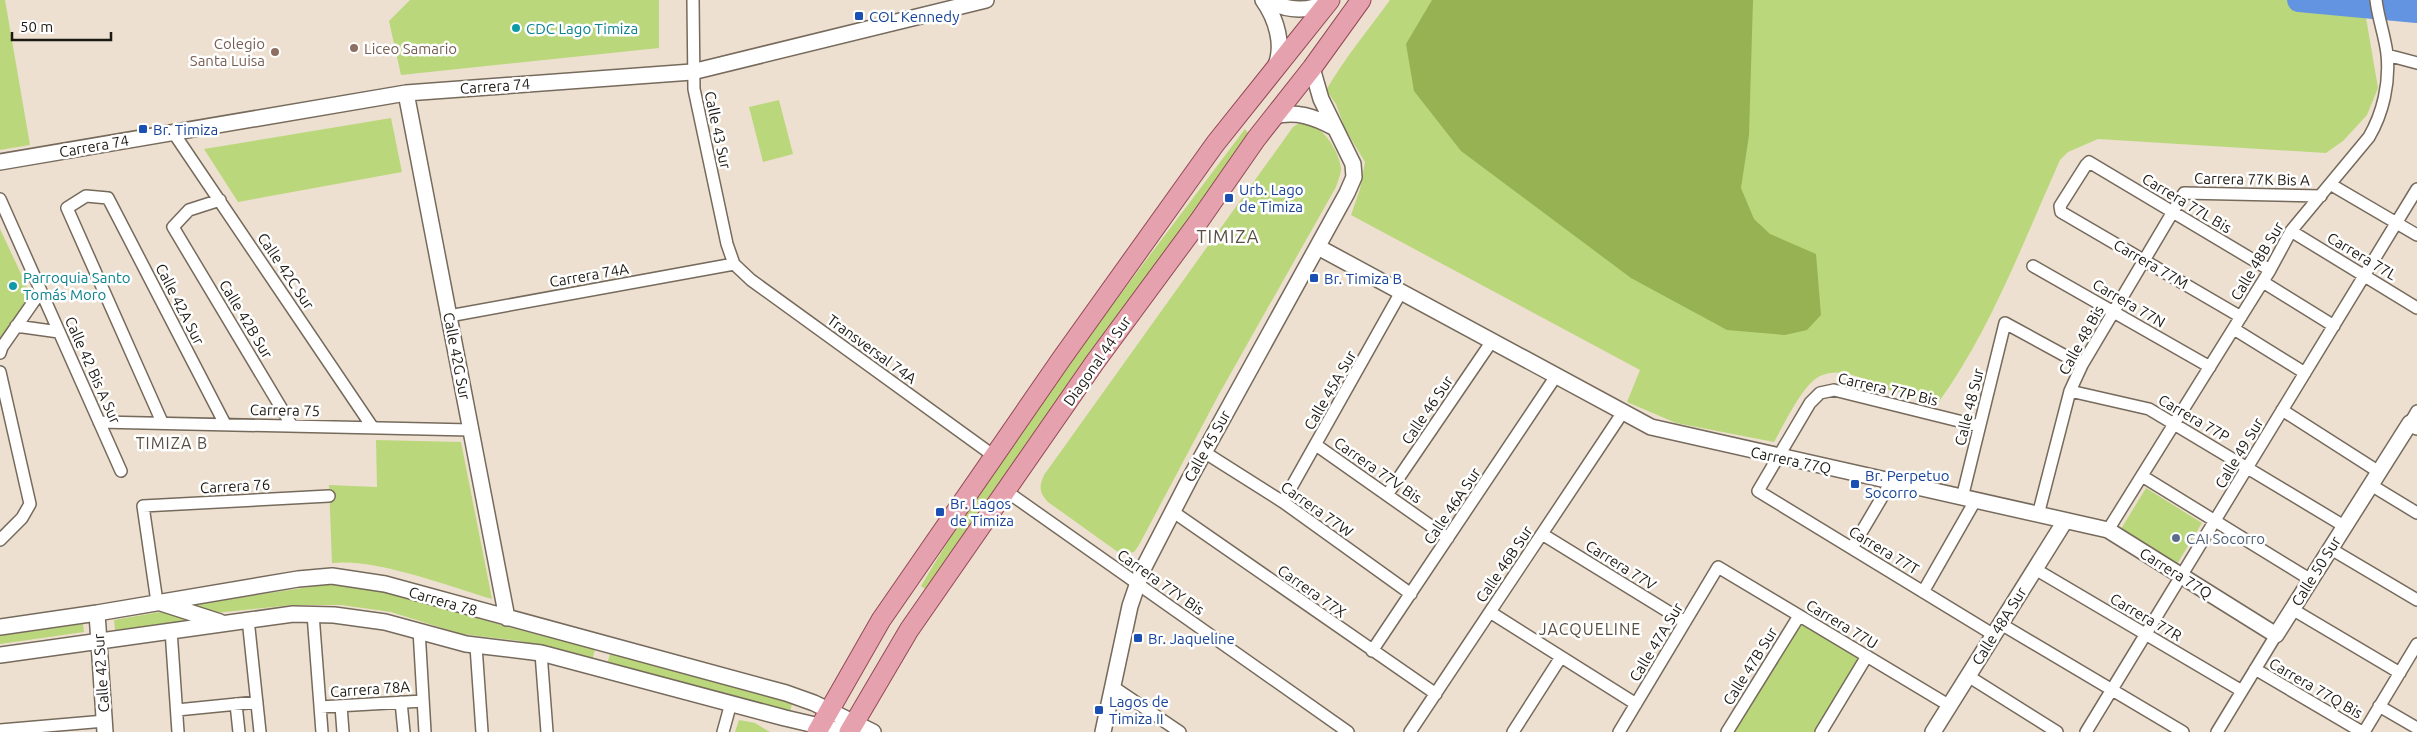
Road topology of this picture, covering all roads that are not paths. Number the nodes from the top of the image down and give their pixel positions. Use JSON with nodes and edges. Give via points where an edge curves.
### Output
{"nodes":[{"id":1,"x":693,"y":0,"type":"edge"},
{"id":2,"x":986,"y":0,"type":"edge"},
{"id":3,"x":1263,"y":0,"type":"edge"},
{"id":4,"x":1269,"y":0,"type":"edge"},
{"id":5,"x":1329,"y":0,"type":"edge"},
{"id":6,"x":1361,"y":0,"type":"edge"},
{"id":7,"x":2376,"y":0,"type":"edge"},
{"id":8,"x":956,"y":4,"type":"edge"},
{"id":9,"x":2387,"y":54,"type":"junction"},
{"id":10,"x":2417,"y":64,"type":"edge"},
{"id":11,"x":1312,"y":68,"type":"junction"},
{"id":12,"x":1274,"y":69,"type":"junction"},
{"id":13,"x":692,"y":72,"type":"junction"},
{"id":14,"x":406,"y":93,"type":"junction"},
{"id":15,"x":1272,"y":116,"type":"junction"},
{"id":16,"x":1336,"y":128,"type":"junction"},
{"id":17,"x":174,"y":132,"type":"junction"},
{"id":18,"x":0,"y":162,"type":"edge"},
{"id":19,"x":2330,"y":184,"type":"junction"},
{"id":20,"x":2417,"y":189,"type":"edge"},
{"id":21,"x":2184,"y":193,"type":"joint"},
{"id":22,"x":2320,"y":196,"type":"junction"},
{"id":23,"x":0,"y":199,"type":"edge"},
{"id":24,"x":220,"y":200,"type":"junction"},
{"id":25,"x":2061,"y":212,"type":"joint"},
{"id":26,"x":2173,"y":212,"type":"junction"},
{"id":27,"x":2396,"y":223,"type":"junction"},
{"id":28,"x":2291,"y":231,"type":"junction"},
{"id":29,"x":2417,"y":235,"type":"edge"},
{"id":30,"x":1318,"y":247,"type":"junction"},
{"id":31,"x":2144,"y":260,"type":"junction"},
{"id":32,"x":734,"y":264,"type":"junction"},
{"id":33,"x":2033,"y":266,"type":"dead end"},
{"id":34,"x":2270,"y":270,"type":"junction"},
{"id":35,"x":2364,"y":275,"type":"junction"},
{"id":36,"x":2263,"y":282,"type":"junction"},
{"id":37,"x":41,"y":291,"type":"junction"},
{"id":38,"x":1401,"y":292,"type":"junction"},
{"id":39,"x":2417,"y":308,"type":"edge"},
{"id":40,"x":2114,"y":312,"type":"junction"},
{"id":41,"x":449,"y":316,"type":"junction"},
{"id":42,"x":2241,"y":317,"type":"junction"},
{"id":43,"x":16,"y":326,"type":"junction"},
{"id":44,"x":2334,"y":326,"type":"junction"},
{"id":45,"x":2234,"y":329,"type":"junction"},
{"id":46,"x":59,"y":332,"type":"junction"},
{"id":47,"x":1492,"y":341,"type":"junction"},
{"id":48,"x":0,"y":353,"type":"edge"},
{"id":49,"x":2082,"y":366,"type":"junction"},
{"id":50,"x":2210,"y":367,"type":"junction"},
{"id":51,"x":0,"y":372,"type":"edge"},
{"id":52,"x":2305,"y":373,"type":"junction"},
{"id":53,"x":1556,"y":376,"type":"junction"},
{"id":54,"x":2070,"y":391,"type":"junction"},
{"id":55,"x":2282,"y":410,"type":"junction"},
{"id":56,"x":1623,"y":412,"type":"junction"},
{"id":57,"x":2415,"y":420,"type":"edge"},
{"id":58,"x":99,"y":422,"type":"junction"},
{"id":59,"x":162,"y":422,"type":"junction"},
{"id":60,"x":2175,"y":423,"type":"junction"},
{"id":61,"x":225,"y":424,"type":"junction"},
{"id":62,"x":292,"y":426,"type":"junction"},
{"id":63,"x":1979,"y":426,"type":"junction"},
{"id":64,"x":373,"y":428,"type":"junction"},
{"id":65,"x":471,"y":430,"type":"junction"},
{"id":66,"x":1316,"y":445,"type":"junction"},
{"id":67,"x":1204,"y":452,"type":"junction"},
{"id":68,"x":994,"y":456,"type":"junction"},
{"id":69,"x":1778,"y":457,"type":"junction"},
{"id":70,"x":2248,"y":468,"type":"junction"},
{"id":71,"x":121,"y":471,"type":"dead end"},
{"id":72,"x":2379,"y":472,"type":"junction"},
{"id":73,"x":2142,"y":476,"type":"junction"},
{"id":74,"x":1892,"y":482,"type":"junction"},
{"id":75,"x":2371,"y":485,"type":"junction"},
{"id":76,"x":1006,"y":491,"type":"junction"},
{"id":77,"x":1387,"y":495,"type":"junction"},
{"id":78,"x":329,"y":496,"type":"dead end"},
{"id":79,"x":1969,"y":499,"type":"junction"},
{"id":80,"x":1283,"y":502,"type":"junction"},
{"id":81,"x":1172,"y":511,"type":"junction"},
{"id":82,"x":2417,"y":513,"type":"edge"},
{"id":83,"x":2038,"y":515,"type":"junction"},
{"id":84,"x":2065,"y":520,"type":"junction"},
{"id":85,"x":2215,"y":521,"type":"junction"},
{"id":86,"x":2344,"y":526,"type":"junction"},
{"id":87,"x":2108,"y":530,"type":"junction"},
{"id":88,"x":1542,"y":534,"type":"junction"},
{"id":89,"x":1448,"y":538,"type":"junction"},
{"id":90,"x":0,"y":540,"type":"edge"},
{"id":91,"x":1852,"y":548,"type":"junction"},
{"id":92,"x":2331,"y":549,"type":"junction"},
{"id":93,"x":1718,"y":567,"type":"joint"},
{"id":94,"x":2035,"y":569,"type":"junction"},
{"id":95,"x":2182,"y":576,"type":"junction"},
{"id":96,"x":2311,"y":580,"type":"junction"},
{"id":97,"x":1137,"y":583,"type":"junction"},
{"id":98,"x":1923,"y":592,"type":"junction"},
{"id":99,"x":1411,"y":594,"type":"junction"},
{"id":100,"x":2417,"y":600,"type":"edge"},
{"id":101,"x":157,"y":602,"type":"junction"},
{"id":102,"x":2292,"y":609,"type":"junction"},
{"id":103,"x":1490,"y":612,"type":"junction"},
{"id":104,"x":97,"y":613,"type":"junction"},
{"id":105,"x":313,"y":614,"type":"junction"},
{"id":106,"x":1799,"y":616,"type":"junction"},
{"id":107,"x":507,"y":618,"type":"junction"},
{"id":108,"x":248,"y":620,"type":"junction"},
{"id":109,"x":1685,"y":622,"type":"junction"},
{"id":110,"x":224,"y":623,"type":"junction"},
{"id":111,"x":0,"y":627,"type":"edge"},
{"id":112,"x":1997,"y":629,"type":"junction"},
{"id":113,"x":171,"y":630,"type":"junction"},
{"id":114,"x":419,"y":630,"type":"junction"},
{"id":115,"x":2146,"y":634,"type":"junction"},
{"id":116,"x":2276,"y":635,"type":"junction"},
{"id":117,"x":99,"y":640,"type":"junction"},
{"id":118,"x":604,"y":644,"type":"junction"},
{"id":119,"x":2417,"y":644,"type":"edge"},
{"id":120,"x":476,"y":646,"type":"junction"},
{"id":121,"x":1372,"y":651,"type":"junction"},
{"id":122,"x":541,"y":653,"type":"junction"},
{"id":123,"x":0,"y":655,"type":"edge"},
{"id":124,"x":1867,"y":656,"type":"junction"},
{"id":125,"x":1561,"y":657,"type":"junction"},
{"id":126,"x":597,"y":668,"type":"junction"},
{"id":127,"x":2255,"y":669,"type":"junction"},
{"id":128,"x":2400,"y":672,"type":"junction"},
{"id":129,"x":1968,"y":676,"type":"junction"},
{"id":130,"x":1112,"y":686,"type":"junction"},
{"id":131,"x":2112,"y":689,"type":"junction"},
{"id":132,"x":2242,"y":691,"type":"junction"},
{"id":133,"x":1436,"y":694,"type":"junction"},
{"id":134,"x":423,"y":701,"type":"junction"},
{"id":135,"x":257,"y":702,"type":"junction"},
{"id":136,"x":401,"y":702,"type":"junction"},
{"id":137,"x":236,"y":704,"type":"junction"},
{"id":138,"x":731,"y":704,"type":"junction"},
{"id":139,"x":1636,"y":704,"type":"junction"},
{"id":140,"x":341,"y":706,"type":"junction"},
{"id":141,"x":1950,"y":706,"type":"junction"},
{"id":142,"x":2379,"y":706,"type":"junction"},
{"id":143,"x":320,"y":707,"type":"junction"},
{"id":144,"x":177,"y":710,"type":"junction"},
{"id":145,"x":822,"y":723,"type":"edge"},
{"id":146,"x":105,"y":726,"type":"edge"},
{"id":147,"x":2417,"y":728,"type":"edge"},
{"id":148,"x":849,"y":729,"type":"edge"},
{"id":149,"x":0,"y":730,"type":"edge"},
{"id":150,"x":2222,"y":730,"type":"edge"},
{"id":151,"x":178,"y":732,"type":"edge"},
{"id":152,"x":239,"y":732,"type":"edge"},
{"id":153,"x":260,"y":732,"type":"edge"},
{"id":154,"x":322,"y":732,"type":"edge"},
{"id":155,"x":343,"y":732,"type":"edge"},
{"id":156,"x":404,"y":732,"type":"edge"},
{"id":157,"x":425,"y":732,"type":"edge"},
{"id":158,"x":482,"y":732,"type":"edge"},
{"id":159,"x":547,"y":732,"type":"edge"},
{"id":160,"x":723,"y":732,"type":"edge"},
{"id":161,"x":873,"y":732,"type":"edge"},
{"id":162,"x":1103,"y":732,"type":"edge"},
{"id":163,"x":1180,"y":732,"type":"edge"},
{"id":164,"x":1348,"y":732,"type":"edge"},
{"id":165,"x":1410,"y":732,"type":"edge"},
{"id":166,"x":1513,"y":732,"type":"edge"},
{"id":167,"x":1619,"y":732,"type":"edge"},
{"id":168,"x":1727,"y":732,"type":"edge"},
{"id":169,"x":1821,"y":732,"type":"edge"},
{"id":170,"x":1934,"y":732,"type":"edge"},
{"id":171,"x":2057,"y":732,"type":"edge"},
{"id":172,"x":2086,"y":732,"type":"edge"},
{"id":173,"x":2183,"y":732,"type":"edge"},
{"id":174,"x":2363,"y":732,"type":"edge"}],
"edges":[{"from":1,"to":13,"type":"street","name":"Calle 43 Sur"},
{"from":2,"to":8,"type":"street","name":"Carrera 74"},
{"from":3,"to":12,"type":"street","via":[[1276,25],[1279,43]]},
{"from":4,"to":5,"type":"street","via":[[1290,8],[1308,8]]},
{"from":5,"to":12,"type":"main road","name":"Diagonal 44 Sur"},
{"from":6,"to":11,"type":"main road","name":"Diagonal 44 Sur"},
{"from":7,"to":9,"type":"street","name":"Calle 48B Sur"},
{"from":8,"to":13,"type":"street","name":"Carrera 74"},
{"from":9,"to":10,"type":"street"},
{"from":9,"to":19,"type":"street","name":"Calle 48B Sur","via":[[2384,102],[2378,121]]},
{"from":11,"to":15,"type":"main road","name":"Diagonal 44 Sur"},
{"from":11,"to":16,"type":"street","via":[[1316,86]]},
{"from":12,"to":68,"type":"main road","name":"Diagonal 44 Sur","via":[[1215,144]]},
{"from":13,"to":14,"type":"street","name":"Carrera 74"},
{"from":13,"to":32,"type":"street","name":"Calle 43 Sur","via":[[724,235]]},
{"from":14,"to":17,"type":"street","name":"Carrera 74"},
{"from":14,"to":41,"type":"street","name":"Calle 42G Sur"},
{"from":15,"to":16,"type":"street","via":[[1310,115]]},
{"from":15,"to":76,"type":"main road","name":"Diagonal 44 Sur"},
{"from":16,"to":30,"type":"street","name":"Calle 45 Sur","via":[[1353,164],[1354,177]]},
{"from":17,"to":18,"type":"street","name":"Carrera 74"},
{"from":17,"to":24,"type":"street","name":"Calle 42C Sur"},
{"from":19,"to":22,"type":"street","name":"Calle 48B Sur"},
{"from":19,"to":27,"type":"street","name":"Carrera 77K Bis A"},
{"from":20,"to":27,"type":"street","name":"Calle 49 Sur"},
{"from":21,"to":22,"type":"street","name":"Carrera 77K Bis A"},
{"from":21,"to":26,"type":"street","name":"Calle 48 Bis"},
{"from":22,"to":28,"type":"street","name":"Calle 48B Sur"},
{"from":23,"to":37,"type":"street","name":"Calle 42 Bis A Sur"},
{"from":24,"to":62,"type":"street","name":"Calle 42B Sur","via":[[189,210],[173,227]]},
{"from":24,"to":64,"type":"street","name":"Calle 42C Sur"},
{"from":25,"to":26,"type":"street","name":"Carrera 77L Bis","via":[[2060,206],[2089,162]]},
{"from":25,"to":31,"type":"street","name":"Carrera 77M"},
{"from":26,"to":31,"type":"street","name":"Calle 48 Bis"},
{"from":26,"to":34,"type":"street","name":"Carrera 77L Bis"},
{"from":27,"to":29,"type":"street","name":"Carrera 77K Bis A"},
{"from":27,"to":35,"type":"street","name":"Calle 49 Sur"},
{"from":28,"to":34,"type":"street","name":"Calle 48B Sur"},
{"from":28,"to":35,"type":"street","name":"Carrera 77L"},
{"from":30,"to":38,"type":"street","name":"Carrera 77Q"},
{"from":30,"to":67,"type":"street","name":"Calle 45 Sur"},
{"from":31,"to":40,"type":"street","name":"Calle 48 Bis"},
{"from":31,"to":42,"type":"street","name":"Carrera 77M"},
{"from":32,"to":41,"type":"street","name":"Carrera 74A"},
{"from":32,"to":68,"type":"street","name":"Transversal 74A","via":[[751,280]]},
{"from":33,"to":40,"type":"street","name":"Carrera 77N"},
{"from":34,"to":36,"type":"street","name":"Calle 48B Sur"},
{"from":35,"to":39,"type":"street","name":"Carrera 77L"},
{"from":35,"to":44,"type":"street","name":"Calle 49 Sur"},
{"from":36,"to":42,"type":"street","name":"Calle 48B Sur"},
{"from":36,"to":44,"type":"street"},
{"from":37,"to":43,"type":"street"},
{"from":37,"to":46,"type":"street","name":"Calle 42 Bis A Sur"},
{"from":38,"to":47,"type":"street","name":"Carrera 77Q"},
{"from":38,"to":66,"type":"street","name":"Calle 45A Sur"},
{"from":40,"to":49,"type":"street","name":"Calle 48 Bis"},
{"from":40,"to":50,"type":"street","name":"Carrera 77N"},
{"from":41,"to":65,"type":"street","name":"Calle 42G Sur"},
{"from":42,"to":45,"type":"street","name":"Calle 48B Sur"},
{"from":43,"to":46,"type":"street"},
{"from":43,"to":48,"type":"street"},
{"from":44,"to":52,"type":"street","name":"Calle 49 Sur"},
{"from":45,"to":50,"type":"street","name":"Calle 48B Sur"},
{"from":45,"to":52,"type":"street"},
{"from":46,"to":58,"type":"street","name":"Calle 42 Bis A Sur"},
{"from":47,"to":53,"type":"street","name":"Carrera 77Q"},
{"from":47,"to":77,"type":"street","name":"Calle 46 Sur"},
{"from":49,"to":54,"type":"street","name":"Calle 48 Bis"},
{"from":49,"to":63,"type":"street","name":"Calle 48 Sur","via":[[2006,324]]},
{"from":50,"to":60,"type":"street","name":"Calle 48B Sur"},
{"from":51,"to":90,"type":"street","via":[[30,504],[22,518]]},
{"from":52,"to":55,"type":"street","name":"Calle 49 Sur"},
{"from":53,"to":56,"type":"street","name":"Carrera 77Q"},
{"from":53,"to":89,"type":"street","name":"Calle 46A Sur"},
{"from":54,"to":60,"type":"street","name":"Carrera 77P","via":[[2149,409]]},
{"from":54,"to":83,"type":"street","name":"Calle 48 Bis"},
{"from":55,"to":70,"type":"street","name":"Calle 49 Sur"},
{"from":55,"to":72,"type":"street"},
{"from":56,"to":69,"type":"street","name":"Carrera 77Q","via":[[1661,431]]},
{"from":56,"to":88,"type":"street","name":"Calle 46B Sur"},
{"from":57,"to":72,"type":"street","name":"Calle 50 Sur"},
{"from":58,"to":59,"type":"street","name":"Carrera 75"},
{"from":58,"to":71,"type":"street","name":"Calle 42 Bis A Sur"},
{"from":59,"to":61,"type":"street","name":"Carrera 75"},
{"from":59,"to":61,"type":"street","name":"Calle 42A Sur","via":[[67,208],[86,196],[108,198]]},
{"from":60,"to":70,"type":"street","name":"Carrera 77P"},
{"from":60,"to":73,"type":"street","name":"Calle 48B Sur"},
{"from":61,"to":62,"type":"street","name":"Carrera 75"},
{"from":62,"to":64,"type":"street","name":"Carrera 75"},
{"from":63,"to":69,"type":"street","name":"Carrera 77P Bis","via":[[1834,390],[1820,393],[1810,403]]},
{"from":63,"to":79,"type":"street","name":"Calle 48 Sur"},
{"from":64,"to":65,"type":"street","name":"Carrera 75"},
{"from":65,"to":107,"type":"street","name":"Calle 42G Sur"},
{"from":66,"to":77,"type":"street","name":"Carrera 77V Bis"},
{"from":66,"to":80,"type":"street","name":"Calle 45A Sur"},
{"from":67,"to":80,"type":"street","name":"Carrera 77W"},
{"from":67,"to":81,"type":"street","name":"Calle 45 Sur"},
{"from":68,"to":145,"type":"main road","name":"Diagonal 44 Sur","via":[[881,620]]},
{"from":69,"to":74,"type":"street","name":"Carrera 77Q"},
{"from":69,"to":91,"type":"street","name":"Carrera 77T","via":[[1758,492]]},
{"from":70,"to":85,"type":"street","name":"Calle 49 Sur"},
{"from":70,"to":86,"type":"street","name":"Carrera 77P"},
{"from":72,"to":75,"type":"street","name":"Calle 50 Sur"},
{"from":73,"to":85,"type":"street"},
{"from":73,"to":87,"type":"street","name":"Calle 48B Sur"},
{"from":74,"to":79,"type":"street","name":"Carrera 77Q"},
{"from":74,"to":91,"type":"street"},
{"from":75,"to":82,"type":"street"},
{"from":75,"to":86,"type":"street","name":"Calle 50 Sur"},
{"from":76,"to":97,"type":"street","name":"Carrera 77Y Bis"},
{"from":76,"to":148,"type":"main road","name":"Diagonal 44 Sur","via":[[909,630]]},
{"from":77,"to":89,"type":"street","name":"Carrera 77V Bis"},
{"from":78,"to":101,"type":"street","name":"Carrera 76","via":[[143,506]]},
{"from":79,"to":83,"type":"street","name":"Carrera 77Q"},
{"from":79,"to":98,"type":"street","name":"Calle 48 Sur"},
{"from":80,"to":99,"type":"street","name":"Carrera 77W"},
{"from":81,"to":97,"type":"street","name":"Calle 45 Sur"},
{"from":81,"to":121,"type":"street","name":"Carrera 77X"},
{"from":83,"to":84,"type":"street","name":"Carrera 77Q"},
{"from":84,"to":87,"type":"street","name":"Carrera 77Q"},
{"from":84,"to":94,"type":"street","name":"Calle 48A Sur"},
{"from":85,"to":95,"type":"street","name":"Calle 49 Sur"},
{"from":85,"to":96,"type":"street"},
{"from":86,"to":92,"type":"street","name":"Calle 50 Sur"},
{"from":87,"to":95,"type":"street","name":"Carrera 77Q"},
{"from":88,"to":103,"type":"street","name":"Calle 46B Sur"},
{"from":88,"to":109,"type":"street","name":"Carrera 77V"},
{"from":89,"to":99,"type":"street","name":"Calle 46A Sur"},
{"from":91,"to":98,"type":"street","name":"Carrera 77T"},
{"from":92,"to":96,"type":"street","name":"Calle 50 Sur"},
{"from":92,"to":100,"type":"street"},
{"from":93,"to":106,"type":"street","name":"Carrera 77U"},
{"from":93,"to":109,"type":"street","name":"Calle 47A Sur"},
{"from":94,"to":112,"type":"street","name":"Calle 48A Sur"},
{"from":94,"to":115,"type":"street","name":"Carrera 77R"},
{"from":95,"to":115,"type":"street","name":"Calle 49 Sur"},
{"from":95,"to":116,"type":"street","name":"Carrera 77Q"},
{"from":96,"to":102,"type":"street","name":"Calle 50 Sur"},
{"from":97,"to":130,"type":"street","name":"Calle 45 Sur"},
{"from":97,"to":164,"type":"street","name":"Carrera 77Y Bis"},
{"from":98,"to":112,"type":"street","name":"Carrera 77T"},
{"from":99,"to":121,"type":"street","name":"Calle 46A Sur"},
{"from":101,"to":104,"type":"street","name":"Carrera 78"},
{"from":101,"to":107,"type":"street","name":"Carrera 78","via":[[332,576],[385,584]]},
{"from":101,"to":110,"type":"street"},
{"from":102,"to":116,"type":"street","name":"Calle 50 Sur"},
{"from":102,"to":128,"type":"street"},
{"from":103,"to":125,"type":"street"},
{"from":103,"to":133,"type":"street","name":"Calle 46B Sur"},
{"from":104,"to":111,"type":"street","name":"Carrera 78"},
{"from":104,"to":117,"type":"street","name":"Calle 42 Sur"},
{"from":105,"to":108,"type":"street","name":"Carrera 78"},
{"from":105,"to":114,"type":"street","name":"Carrera 78","via":[[385,622]]},
{"from":105,"to":143,"type":"street"},
{"from":106,"to":124,"type":"street","name":"Carrera 77U"},
{"from":106,"to":168,"type":"street","name":"Calle 47B Sur"},
{"from":107,"to":118,"type":"street","name":"Carrera 78"},
{"from":108,"to":110,"type":"street","name":"Carrera 78"},
{"from":108,"to":135,"type":"street"},
{"from":109,"to":139,"type":"street","name":"Calle 47A Sur"},
{"from":110,"to":113,"type":"street","name":"Carrera 78"},
{"from":112,"to":129,"type":"street","name":"Calle 48A Sur"},
{"from":112,"to":131,"type":"street","name":"Carrera 77T"},
{"from":113,"to":117,"type":"street","name":"Carrera 78"},
{"from":113,"to":144,"type":"street"},
{"from":114,"to":120,"type":"street","name":"Carrera 78"},
{"from":114,"to":134,"type":"street"},
{"from":115,"to":131,"type":"street","name":"Calle 49 Sur"},
{"from":115,"to":132,"type":"street","name":"Carrera 77R"},
{"from":116,"to":127,"type":"street","name":"Calle 50 Sur"},
{"from":117,"to":123,"type":"street","name":"Carrera 78"},
{"from":117,"to":146,"type":"street","name":"Calle 42 Sur"},
{"from":118,"to":126,"type":"street"},
{"from":118,"to":145,"type":"street","name":"Carrera 78","via":[[786,693]]},
{"from":119,"to":128,"type":"street"},
{"from":120,"to":122,"type":"street","name":"Carrera 78"},
{"from":120,"to":158,"type":"street"},
{"from":121,"to":133,"type":"street","name":"Carrera 77X"},
{"from":122,"to":126,"type":"street","name":"Carrera 78"},
{"from":122,"to":159,"type":"street"},
{"from":124,"to":141,"type":"street","name":"Carrera 77U"},
{"from":124,"to":169,"type":"street"},
{"from":125,"to":139,"type":"street"},
{"from":125,"to":166,"type":"street"},
{"from":126,"to":138,"type":"street","name":"Carrera 78"},
{"from":127,"to":132,"type":"street","name":"Calle 50 Sur"},
{"from":127,"to":174,"type":"street","name":"Carrera 77Q Bis"},
{"from":128,"to":142,"type":"street"},
{"from":129,"to":141,"type":"street","name":"Calle 48A Sur"},
{"from":129,"to":171,"type":"street"},
{"from":130,"to":162,"type":"street","name":"Calle 45 Sur"},
{"from":130,"to":163,"type":"street"},
{"from":131,"to":172,"type":"street","name":"Calle 49 Sur"},
{"from":131,"to":173,"type":"street","name":"Carrera 77T"},
{"from":132,"to":150,"type":"street","name":"Calle 50 Sur"},
{"from":133,"to":165,"type":"street","name":"Calle 46B Sur"},
{"from":134,"to":136,"type":"street","name":"Carrera 78A"},
{"from":134,"to":157,"type":"street"},
{"from":135,"to":137,"type":"street"},
{"from":135,"to":153,"type":"street"},
{"from":136,"to":140,"type":"street","name":"Carrera 78A"},
{"from":136,"to":156,"type":"street"},
{"from":137,"to":144,"type":"street"},
{"from":137,"to":152,"type":"street"},
{"from":138,"to":145,"type":"street","name":"Carrera 78"},
{"from":138,"to":160,"type":"street"},
{"from":139,"to":167,"type":"street","name":"Calle 47A Sur"},
{"from":140,"to":143,"type":"street","name":"Carrera 78A"},
{"from":140,"to":155,"type":"street"},
{"from":141,"to":170,"type":"street","name":"Calle 48A Sur"},
{"from":142,"to":147,"type":"street"},
{"from":142,"to":174,"type":"street"},
{"from":143,"to":154,"type":"street"},
{"from":144,"to":151,"type":"street"},
{"from":145,"to":148,"type":"street","name":"Carrera 78"},
{"from":146,"to":149,"type":"street"},
{"from":148,"to":161,"type":"street","name":"Carrera 78"}]}
